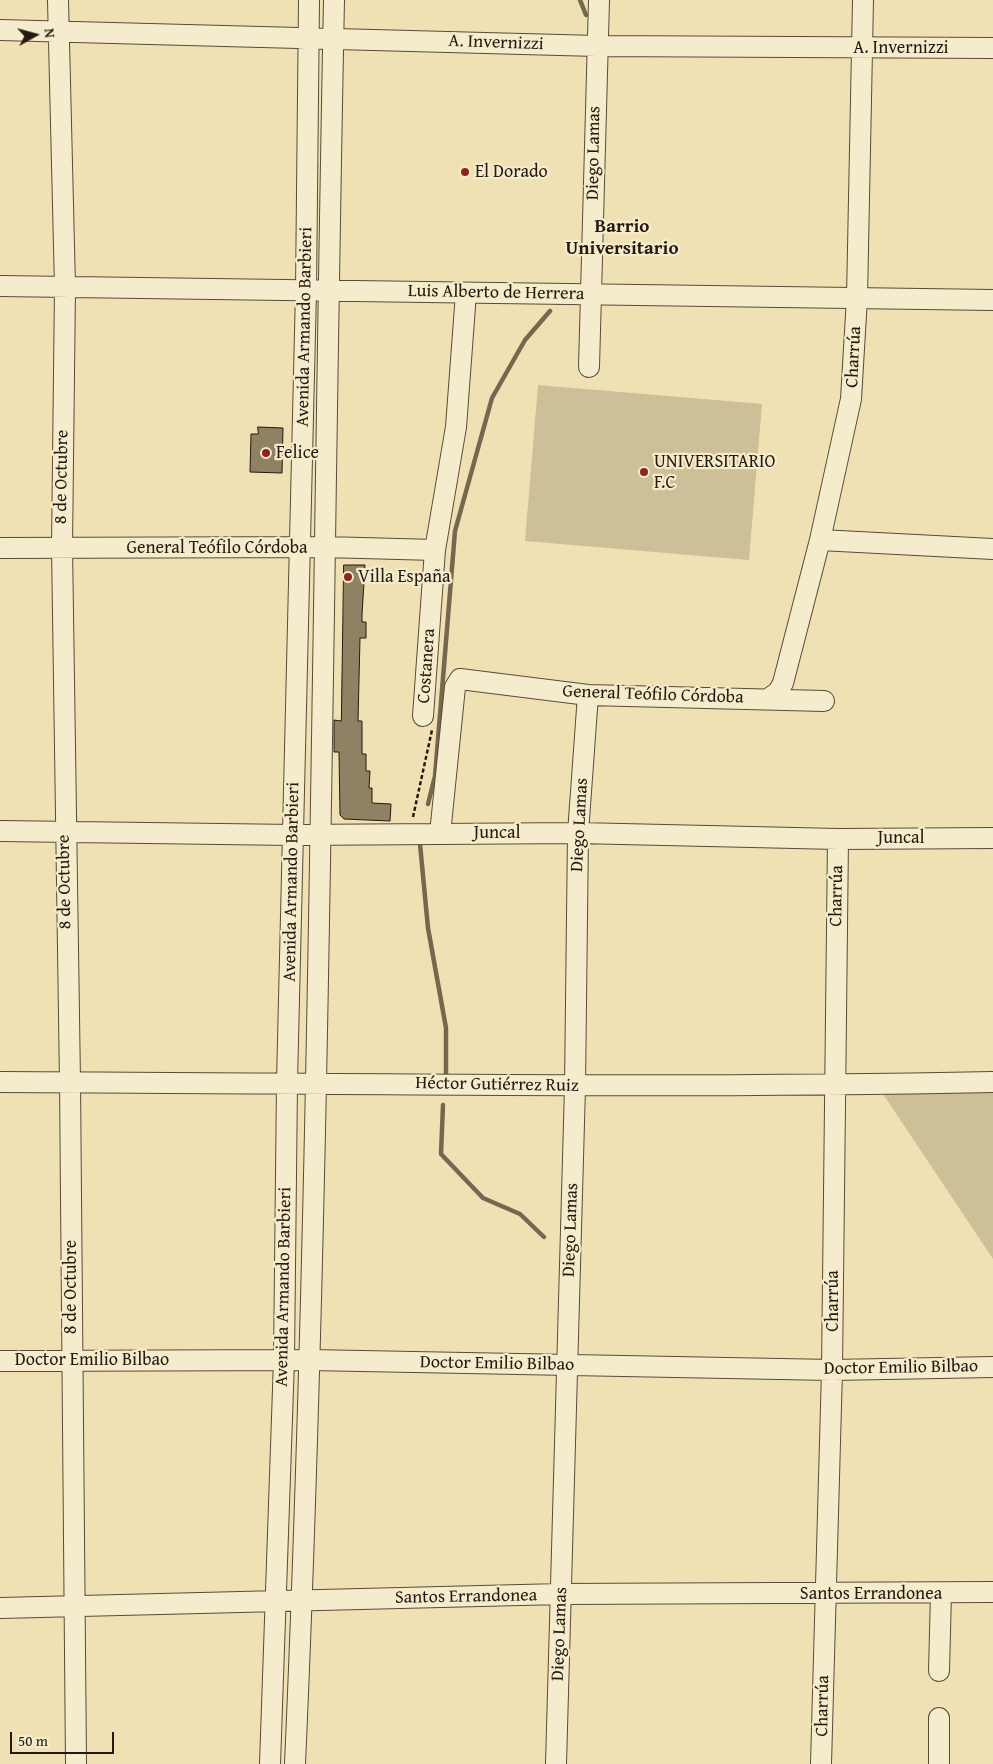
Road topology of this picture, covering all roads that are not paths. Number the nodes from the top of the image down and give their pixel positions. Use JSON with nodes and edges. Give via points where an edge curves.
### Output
{"nodes":[{"id":1,"x":58,"y":0,"type":"edge"},
{"id":2,"x":309,"y":0,"type":"edge"},
{"id":3,"x":334,"y":0,"type":"edge"},
{"id":4,"x":598,"y":0,"type":"edge"},
{"id":5,"x":863,"y":0,"type":"edge"},
{"id":6,"x":0,"y":30,"type":"edge"},
{"id":7,"x":58,"y":31,"type":"junction"},
{"id":8,"x":334,"y":38,"type":"junction"},
{"id":9,"x":308,"y":39,"type":"junction"},
{"id":10,"x":597,"y":46,"type":"junction"},
{"id":11,"x":862,"y":48,"type":"junction"},
{"id":12,"x":993,"y":48,"type":"edge"},
{"id":13,"x":0,"y":286,"type":"edge"},
{"id":14,"x":65,"y":287,"type":"junction"},
{"id":15,"x":306,"y":290,"type":"junction"},
{"id":16,"x":330,"y":290,"type":"junction"},
{"id":17,"x":466,"y":293,"type":"junction"},
{"id":18,"x":591,"y":295,"type":"junction"},
{"id":19,"x":857,"y":298,"type":"junction"},
{"id":20,"x":993,"y":300,"type":"edge"},
{"id":21,"x":588,"y":367,"type":"dead end"},
{"id":22,"x":820,"y":540,"type":"junction"},
{"id":23,"x":325,"y":547,"type":"junction"},
{"id":24,"x":0,"y":548,"type":"edge"},
{"id":25,"x":62,"y":548,"type":"junction"},
{"id":26,"x":300,"y":548,"type":"junction"},
{"id":27,"x":993,"y":549,"type":"edge"},
{"id":28,"x":435,"y":550,"type":"junction"},
{"id":29,"x":588,"y":695,"type":"junction"},
{"id":30,"x":768,"y":699,"type":"junction"},
{"id":31,"x":824,"y":701,"type":"dead end"},
{"id":32,"x":424,"y":716,"type":"road end"},
{"id":33,"x":0,"y":831,"type":"edge"},
{"id":34,"x":64,"y":831,"type":"junction"},
{"id":35,"x":578,"y":833,"type":"junction"},
{"id":36,"x":294,"y":834,"type":"junction"},
{"id":37,"x":320,"y":834,"type":"junction"},
{"id":38,"x":440,"y":834,"type":"junction"},
{"id":39,"x":838,"y":838,"type":"junction"},
{"id":40,"x":993,"y":838,"type":"edge"},
{"id":41,"x":0,"y":1082,"type":"edge"},
{"id":42,"x":70,"y":1082,"type":"junction"},
{"id":43,"x":287,"y":1082,"type":"junction"},
{"id":44,"x":316,"y":1082,"type":"junction"},
{"id":45,"x":993,"y":1082,"type":"edge"},
{"id":46,"x":835,"y":1085,"type":"junction"},
{"id":47,"x":575,"y":1087,"type":"junction"},
{"id":48,"x":284,"y":1360,"type":"junction"},
{"id":49,"x":308,"y":1360,"type":"junction"},
{"id":50,"x":0,"y":1361,"type":"edge"},
{"id":51,"x":71,"y":1361,"type":"junction"},
{"id":52,"x":567,"y":1365,"type":"junction"},
{"id":53,"x":993,"y":1368,"type":"edge"},
{"id":54,"x":832,"y":1370,"type":"junction"},
{"id":55,"x":993,"y":1592,"type":"edge"},
{"id":56,"x":941,"y":1593,"type":"junction"},
{"id":57,"x":561,"y":1594,"type":"junction"},
{"id":58,"x":825,"y":1594,"type":"junction"},
{"id":59,"x":302,"y":1601,"type":"junction"},
{"id":60,"x":275,"y":1602,"type":"junction"},
{"id":61,"x":75,"y":1607,"type":"junction"},
{"id":62,"x":0,"y":1608,"type":"edge"},
{"id":63,"x":939,"y":1671,"type":"dead end"},
{"id":64,"x":939,"y":1718,"type":"dead end"},
{"id":65,"x":76,"y":1764,"type":"edge"},
{"id":66,"x":270,"y":1764,"type":"edge"},
{"id":67,"x":295,"y":1764,"type":"edge"},
{"id":68,"x":556,"y":1764,"type":"edge"},
{"id":69,"x":821,"y":1764,"type":"edge"},
{"id":70,"x":939,"y":1764,"type":"edge"}],
"edges":[{"from":1,"to":7,"type":"street","name":"8 de Octubre"},
{"from":2,"to":9,"type":"street","name":"Avenida Armando Barbieri"},
{"from":3,"to":8,"type":"street","name":"Avenida Armando Barbieri"},
{"from":4,"to":10,"type":"street","name":"Diego Lamas"},
{"from":5,"to":11,"type":"street","name":"Charrúa"},
{"from":6,"to":7,"type":"street","name":"A. Invernizzi"},
{"from":7,"to":9,"type":"street","name":"A. Invernizzi"},
{"from":7,"to":14,"type":"street","name":"8 de Octubre"},
{"from":8,"to":9,"type":"street","name":"A. Invernizzi"},
{"from":8,"to":10,"type":"street","name":"A. Invernizzi"},
{"from":8,"to":16,"type":"street","name":"Avenida Armando Barbieri"},
{"from":9,"to":15,"type":"street","name":"Avenida Armando Barbieri"},
{"from":10,"to":11,"type":"street","name":"A. Invernizzi"},
{"from":10,"to":18,"type":"street","name":"Diego Lamas"},
{"from":11,"to":12,"type":"street","name":"A. Invernizzi"},
{"from":11,"to":19,"type":"street","name":"Charrúa"},
{"from":13,"to":14,"type":"street","name":"Luis Alberto de Herrera"},
{"from":14,"to":15,"type":"street","name":"Luis Alberto de Herrera"},
{"from":14,"to":25,"type":"street","name":"8 de Octubre"},
{"from":15,"to":16,"type":"street","name":"Luis Alberto de Herrera"},
{"from":15,"to":26,"type":"street","name":"Avenida Armando Barbieri"},
{"from":16,"to":17,"type":"street","name":"Luis Alberto de Herrera"},
{"from":16,"to":23,"type":"street","name":"Avenida Armando Barbieri"},
{"from":17,"to":18,"type":"street","name":"Luis Alberto de Herrera"},
{"from":17,"to":28,"type":"street","name":"Costanera","via":[[456,427]]},
{"from":18,"to":19,"type":"street","name":"Luis Alberto de Herrera"},
{"from":18,"to":21,"type":"street","name":"Diego Lamas"},
{"from":19,"to":20,"type":"street","name":"Luis Alberto de Herrera"},
{"from":19,"to":22,"type":"street","name":"Charrúa","via":[[851,399]]},
{"from":22,"to":27,"type":"street"},
{"from":22,"to":30,"type":"street","name":"Charrúa","via":[[783,683],[778,692]]},
{"from":23,"to":26,"type":"street","name":"General Teófilo Córdoba"},
{"from":23,"to":28,"type":"street","name":"General Teófilo Córdoba"},
{"from":23,"to":37,"type":"street","name":"Avenida Armando Barbieri"},
{"from":24,"to":25,"type":"street","name":"General Teófilo Córdoba"},
{"from":25,"to":26,"type":"street","name":"General Teófilo Córdoba"},
{"from":25,"to":34,"type":"street","name":"8 de Octubre"},
{"from":26,"to":36,"type":"street","name":"Avenida Armando Barbieri"},
{"from":28,"to":32,"type":"street","name":"Costanera"},
{"from":29,"to":30,"type":"street","name":"General Teófilo Córdoba"},
{"from":29,"to":35,"type":"street","name":"Diego Lamas"},
{"from":29,"to":38,"type":"street","name":"General Teófilo Córdoba","via":[[460,679],[455,687]]},
{"from":30,"to":31,"type":"street","name":"General Teófilo Córdoba"},
{"from":33,"to":34,"type":"street","name":"Juncal"},
{"from":34,"to":36,"type":"street","name":"Juncal"},
{"from":34,"to":42,"type":"street","name":"8 de Octubre"},
{"from":35,"to":38,"type":"street","name":"Juncal"},
{"from":35,"to":39,"type":"street","name":"Juncal"},
{"from":35,"to":47,"type":"street","name":"Diego Lamas"},
{"from":36,"to":37,"type":"street","name":"Juncal"},
{"from":36,"to":43,"type":"street","name":"Avenida Armando Barbieri"},
{"from":37,"to":38,"type":"street","name":"Juncal"},
{"from":37,"to":44,"type":"street","name":"Avenida Armando Barbieri"},
{"from":39,"to":40,"type":"street","name":"Juncal"},
{"from":39,"to":46,"type":"street","name":"Charrúa"},
{"from":41,"to":42,"type":"street","name":"Héctor Gutiérrez Ruiz"},
{"from":42,"to":43,"type":"street","name":"Héctor Gutiérrez Ruiz"},
{"from":42,"to":51,"type":"street","name":"8 de Octubre"},
{"from":43,"to":44,"type":"street","name":"Héctor Gutiérrez Ruiz"},
{"from":43,"to":48,"type":"street","name":"Avenida Armando Barbieri"},
{"from":44,"to":47,"type":"street","name":"Héctor Gutiérrez Ruiz"},
{"from":44,"to":49,"type":"street","name":"Avenida Armando Barbieri"},
{"from":45,"to":46,"type":"street","name":"Héctor Gutiérrez Ruiz"},
{"from":46,"to":47,"type":"street","name":"Héctor Gutiérrez Ruiz"},
{"from":46,"to":54,"type":"street","name":"Charrúa"},
{"from":47,"to":52,"type":"street","name":"Diego Lamas"},
{"from":48,"to":49,"type":"street","name":"Doctor Emilio Bilbao"},
{"from":48,"to":51,"type":"street","name":"Doctor Emilio Bilbao"},
{"from":48,"to":60,"type":"street","name":"Avenida Armando Barbieri"},
{"from":49,"to":52,"type":"street","name":"Doctor Emilio Bilbao"},
{"from":49,"to":59,"type":"street","name":"Avenida Armando Barbieri"},
{"from":50,"to":51,"type":"street","name":"Doctor Emilio Bilbao"},
{"from":51,"to":61,"type":"street","name":"8 de Octubre"},
{"from":52,"to":54,"type":"street","name":"Doctor Emilio Bilbao"},
{"from":52,"to":57,"type":"street","name":"Diego Lamas"},
{"from":53,"to":54,"type":"street","name":"Doctor Emilio Bilbao"},
{"from":54,"to":58,"type":"street","name":"Charrúa"},
{"from":55,"to":56,"type":"street","name":"Santos Errandonea"},
{"from":56,"to":58,"type":"street","name":"Santos Errandonea"},
{"from":56,"to":63,"type":"street"},
{"from":57,"to":58,"type":"street","name":"Santos Errandonea"},
{"from":57,"to":59,"type":"street","name":"Santos Errandonea"},
{"from":57,"to":68,"type":"street","name":"Diego Lamas"},
{"from":58,"to":69,"type":"street","name":"Charrúa"},
{"from":59,"to":60,"type":"street","name":"Santos Errandonea"},
{"from":59,"to":67,"type":"street","name":"Avenida Armando Barbieri"},
{"from":60,"to":61,"type":"street","name":"Santos Errandonea"},
{"from":60,"to":66,"type":"street","name":"Avenida Armando Barbieri"},
{"from":61,"to":62,"type":"street","name":"Santos Errandonea"},
{"from":61,"to":65,"type":"street","name":"8 de Octubre"},
{"from":64,"to":70,"type":"street"}]}
